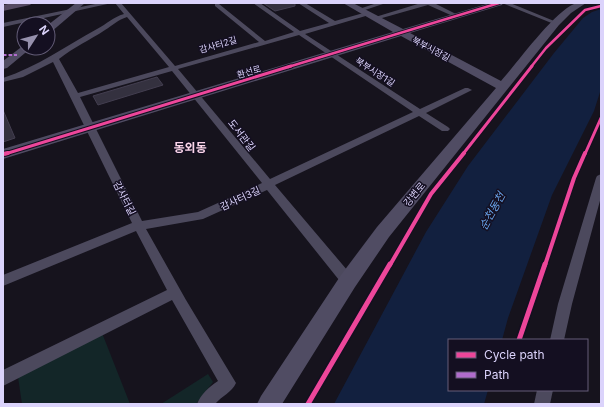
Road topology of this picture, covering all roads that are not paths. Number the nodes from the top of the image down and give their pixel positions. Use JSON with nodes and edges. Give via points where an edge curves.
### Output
{"nodes":[{"id":1,"x":27,"y":3,"type":"edge"},
{"id":2,"x":81,"y":3,"type":"edge"},
{"id":3,"x":109,"y":3,"type":"edge"},
{"id":4,"x":118,"y":3,"type":"edge"},
{"id":5,"x":225,"y":3,"type":"edge"},
{"id":6,"x":256,"y":3,"type":"edge"},
{"id":7,"x":301,"y":3,"type":"edge"},
{"id":8,"x":347,"y":3,"type":"edge"},
{"id":9,"x":383,"y":3,"type":"edge"},
{"id":10,"x":429,"y":3,"type":"edge"},
{"id":11,"x":499,"y":3,"type":"edge"},
{"id":12,"x":505,"y":3,"type":"edge"},
{"id":13,"x":582,"y":3,"type":"edge"},
{"id":14,"x":3,"y":8,"type":"edge"},
{"id":15,"x":71,"y":11,"type":"junction"},
{"id":16,"x":367,"y":14,"type":"junction"},
{"id":17,"x":129,"y":15,"type":"junction"},
{"id":18,"x":457,"y":16,"type":"junction"},
{"id":19,"x":334,"y":22,"type":"junction"},
{"id":20,"x":56,"y":23,"type":"edge"},
{"id":21,"x":556,"y":23,"type":"junction"},
{"id":22,"x":3,"y":24,"type":"edge"},
{"id":23,"x":299,"y":33,"type":"junction"},
{"id":24,"x":402,"y":33,"type":"junction"},
{"id":25,"x":264,"y":42,"type":"junction"},
{"id":26,"x":331,"y":54,"type":"junction"},
{"id":27,"x":16,"y":56,"type":"edge"},
{"id":28,"x":55,"y":58,"type":"junction"},
{"id":29,"x":3,"y":66,"type":"edge"},
{"id":30,"x":174,"y":68,"type":"junction"},
{"id":31,"x":3,"y":80,"type":"edge"},
{"id":32,"x":504,"y":87,"type":"junction"},
{"id":33,"x":468,"y":90,"type":"dead end"},
{"id":34,"x":76,"y":96,"type":"junction"},
{"id":35,"x":197,"y":96,"type":"junction"},
{"id":36,"x":419,"y":113,"type":"junction"},
{"id":37,"x":92,"y":128,"type":"junction"},
{"id":38,"x":445,"y":129,"type":"dead end"},
{"id":39,"x":3,"y":154,"type":"edge"},
{"id":40,"x":601,"y":178,"type":"edge"},
{"id":41,"x":268,"y":185,"type":"junction"},
{"id":42,"x":139,"y":226,"type":"junction"},
{"id":43,"x":3,"y":281,"type":"edge"},
{"id":44,"x":348,"y":281,"type":"junction"},
{"id":45,"x":174,"y":293,"type":"junction"},
{"id":46,"x":557,"y":339,"type":"edge"},
{"id":47,"x":3,"y":378,"type":"edge"},
{"id":48,"x":545,"y":391,"type":"edge"},
{"id":49,"x":205,"y":404,"type":"edge"},
{"id":50,"x":270,"y":404,"type":"edge"},
{"id":51,"x":542,"y":404,"type":"edge"}],
"edges":[{"from":1,"to":14,"type":"main road"},
{"from":2,"to":15,"type":"street"},
{"from":3,"to":15,"type":"street"},
{"from":4,"to":17,"type":"street","name":"도서관길"},
{"from":5,"to":25,"type":"street","via":[[217,5]]},
{"from":6,"to":23,"type":"street","name":"북부시장1길"},
{"from":7,"to":19,"type":"street"},
{"from":8,"to":16,"type":"street","name":"북부시장길"},
{"from":9,"to":16,"type":"street"},
{"from":10,"to":16,"type":"street"},
{"from":10,"to":18,"type":"street"},
{"from":11,"to":18,"type":"street","name":"환선로"},
{"from":12,"to":21,"type":"street"},
{"from":13,"to":21,"type":"street","name":"강변로"},
{"from":15,"to":20,"type":"street"},
{"from":15,"to":22,"type":"street"},
{"from":16,"to":19,"type":"street","name":"감사터2길"},
{"from":16,"to":24,"type":"street","name":"북부시장길"},
{"from":17,"to":28,"type":"street","via":[[117,18]]},
{"from":17,"to":30,"type":"street","name":"도서관길"},
{"from":18,"to":24,"type":"street","name":"환선로"},
{"from":19,"to":23,"type":"street","name":"감사터2길"},
{"from":21,"to":32,"type":"street","name":"강변로"},
{"from":23,"to":25,"type":"street","name":"감사터2길"},
{"from":23,"to":26,"type":"street","name":"북부시장1길"},
{"from":24,"to":26,"type":"street","name":"환선로"},
{"from":24,"to":32,"type":"street","name":"북부시장길"},
{"from":25,"to":30,"type":"street","name":"감사터2길"},
{"from":26,"to":35,"type":"street","name":"환선로"},
{"from":26,"to":36,"type":"street","name":"북부시장1길"},
{"from":27,"to":29,"type":"street"},
{"from":28,"to":31,"type":"street","via":[[25,73]]},
{"from":28,"to":34,"type":"street","name":"감사터길"},
{"from":30,"to":34,"type":"street","name":"감사터2길"},
{"from":30,"to":35,"type":"street","name":"도서관길"},
{"from":32,"to":44,"type":"street","name":"강변로","via":[[383,232]]},
{"from":33,"to":36,"type":"street","name":"감사터3길"},
{"from":34,"to":37,"type":"street","name":"감사터길"},
{"from":35,"to":37,"type":"street","name":"환선로"},
{"from":35,"to":41,"type":"street","name":"도서관길"},
{"from":36,"to":38,"type":"street","name":"북부시장1길"},
{"from":36,"to":41,"type":"street","name":"감사터3길"},
{"from":37,"to":39,"type":"street","name":"환선로"},
{"from":37,"to":42,"type":"street","name":"감사터길"},
{"from":40,"to":46,"type":"street"},
{"from":41,"to":42,"type":"street","name":"감사터3길","via":[[199,216]]},
{"from":41,"to":44,"type":"street","name":"도서관길"},
{"from":42,"to":43,"type":"street","name":"감사터3길"},
{"from":42,"to":45,"type":"street","name":"감사터길"},
{"from":44,"to":50,"type":"street","name":"강변로"},
{"from":45,"to":47,"type":"street"},
{"from":45,"to":49,"type":"street","name":"감사터길","via":[[228,383],[214,393]]},
{"from":48,"to":51,"type":"street"}]}
